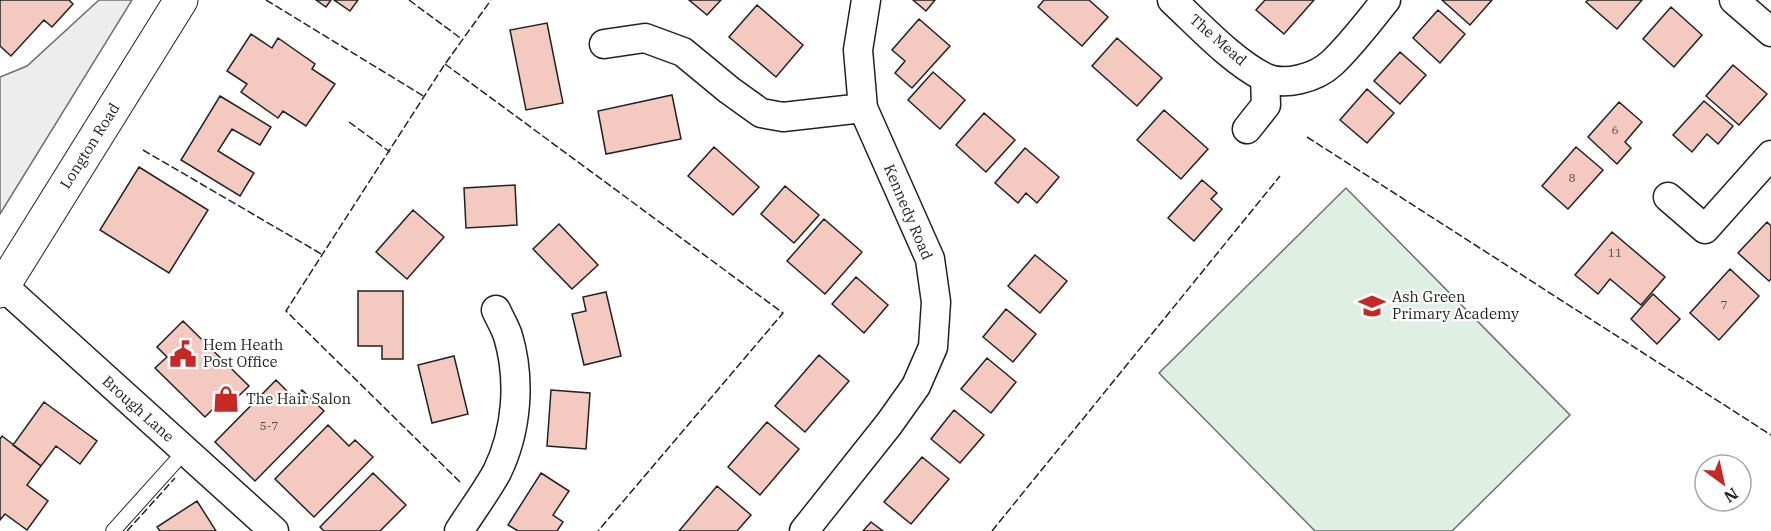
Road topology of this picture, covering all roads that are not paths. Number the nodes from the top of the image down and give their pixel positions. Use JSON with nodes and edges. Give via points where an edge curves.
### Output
{"nodes":[{"id":1,"x":181,"y":0,"type":"edge"},
{"id":2,"x":866,"y":0,"type":"edge"},
{"id":3,"x":1172,"y":0,"type":"edge"},
{"id":4,"x":1386,"y":0,"type":"edge"},
{"id":5,"x":1734,"y":0,"type":"edge"},
{"id":6,"x":1771,"y":32,"type":"edge"},
{"id":7,"x":603,"y":44,"type":"dead end"},
{"id":8,"x":1265,"y":78,"type":"junction"},
{"id":9,"x":863,"y":108,"type":"junction"},
{"id":10,"x":1247,"y":129,"type":"dead end"},
{"id":11,"x":1771,"y":155,"type":"edge"},
{"id":12,"x":1668,"y":196,"type":"dead end"},
{"id":13,"x":2,"y":289,"type":"edge"},
{"id":14,"x":496,"y":310,"type":"dead end"},
{"id":15,"x":185,"y":451,"type":"junction"},
{"id":16,"x":113,"y":531,"type":"edge"},
{"id":17,"x":274,"y":531,"type":"edge"},
{"id":18,"x":459,"y":531,"type":"edge"},
{"id":19,"x":804,"y":531,"type":"edge"}],
"edges":[{"from":1,"to":13,"type":"main road","name":"Longton Road"},
{"from":2,"to":9,"type":"street","name":"Kennedy Road","via":[[858,50]]},
{"from":3,"to":8,"type":"street","name":"The Mead","via":[[1242,63]]},
{"from":4,"to":8,"type":"street","name":"The Mead","via":[[1331,64],[1310,76],[1287,82]]},
{"from":5,"to":6,"type":"street"},
{"from":7,"to":9,"type":"street","via":[[645,38],[684,52],[761,113],[783,117]]},
{"from":8,"to":10,"type":"street","via":[[1266,105]]},
{"from":9,"to":19,"type":"street","name":"Kennedy Road","via":[[930,259],[936,302],[933,347],[916,386]]},
{"from":11,"to":12,"type":"street","via":[[1705,229]]},
{"from":13,"to":15,"type":"street","name":"Brough Lane"},
{"from":14,"to":18,"type":"street","via":[[508,335],[516,375],[515,407],[510,435],[496,472]]},
{"from":15,"to":16,"type":"lane"},
{"from":15,"to":17,"type":"street","name":"Brough Lane"}]}
